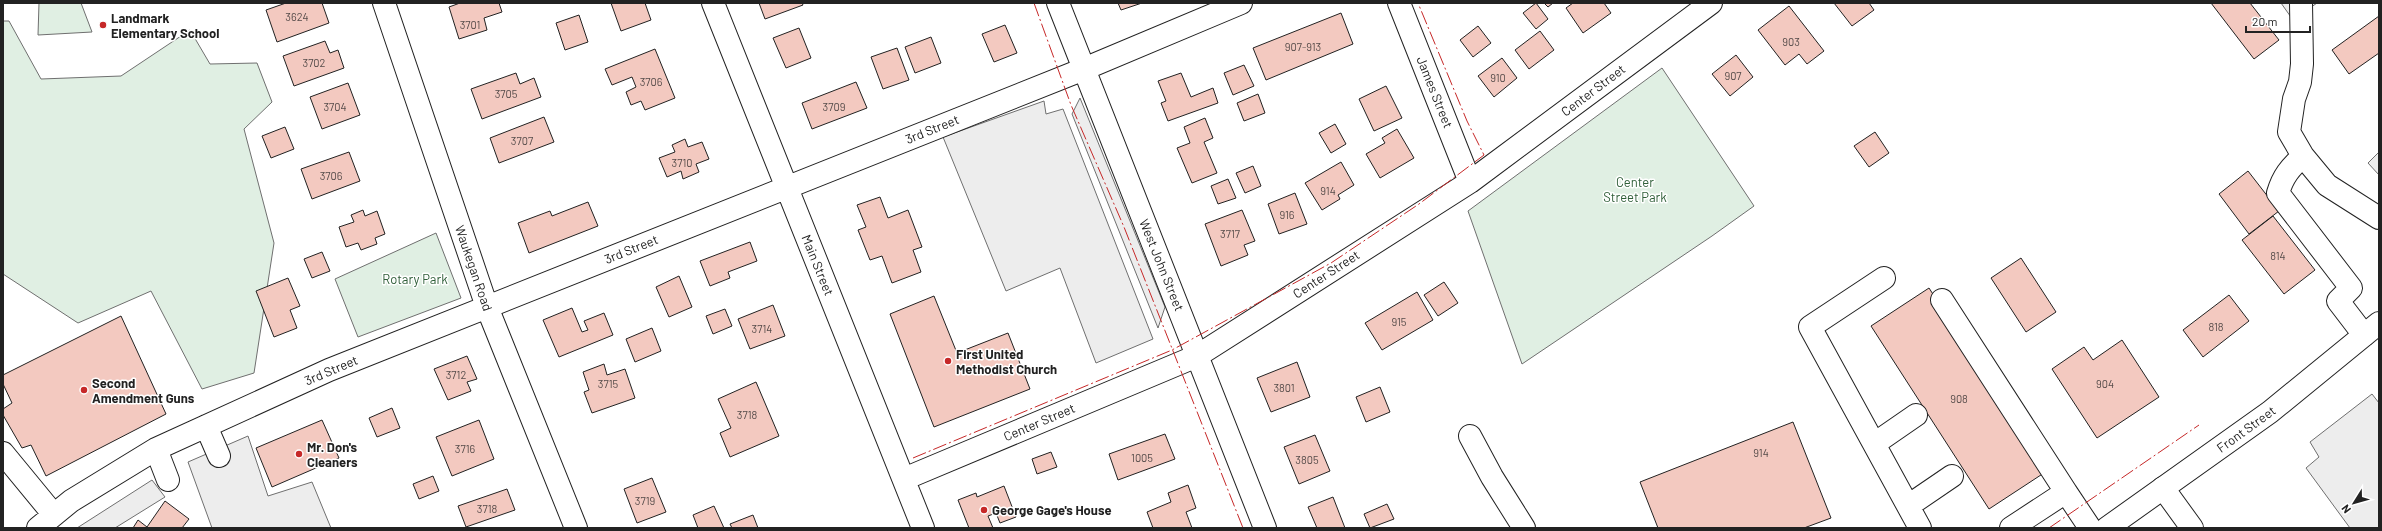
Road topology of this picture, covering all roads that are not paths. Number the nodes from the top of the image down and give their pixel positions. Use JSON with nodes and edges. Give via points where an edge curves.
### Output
{"nodes":[{"id":1,"x":384,"y":3,"type":"edge"},
{"id":2,"x":712,"y":3,"type":"edge"},
{"id":3,"x":1058,"y":3,"type":"edge"},
{"id":4,"x":1241,"y":3,"type":"edge"},
{"id":5,"x":1399,"y":3,"type":"edge"},
{"id":6,"x":1711,"y":3,"type":"edge"},
{"id":7,"x":2301,"y":3,"type":"edge"},
{"id":8,"x":1084,"y":69,"type":"junction"},
{"id":9,"x":2302,"y":155,"type":"junction"},
{"id":10,"x":1470,"y":182,"type":"junction"},
{"id":11,"x":786,"y":187,"type":"junction"},
{"id":12,"x":2379,"y":218,"type":"edge"},
{"id":13,"x":1884,"y":278,"type":"dead end"},
{"id":14,"x":1942,"y":300,"type":"dead end"},
{"id":15,"x":487,"y":307,"type":"junction"},
{"id":16,"x":2372,"y":329,"type":"edge"},
{"id":17,"x":1197,"y":356,"type":"junction"},
{"id":18,"x":1916,"y":415,"type":"dead end"},
{"id":19,"x":206,"y":426,"type":"junction"},
{"id":20,"x":1470,"y":436,"type":"dead end"},
{"id":21,"x":1874,"y":444,"type":"junction"},
{"id":22,"x":156,"y":449,"type":"junction"},
{"id":23,"x":3,"y":453,"type":"edge"},
{"id":24,"x":219,"y":456,"type":"dead end"},
{"id":25,"x":1952,"y":476,"type":"dead end"},
{"id":26,"x":904,"y":479,"type":"junction"},
{"id":27,"x":168,"y":480,"type":"dead end"},
{"id":28,"x":2163,"y":488,"type":"junction"},
{"id":29,"x":2066,"y":492,"type":"junction"},
{"id":30,"x":1908,"y":506,"type":"junction"},
{"id":31,"x":46,"y":522,"type":"edge"},
{"id":32,"x":576,"y":528,"type":"edge"},
{"id":33,"x":923,"y":528,"type":"edge"},
{"id":34,"x":1265,"y":528,"type":"edge"},
{"id":35,"x":1524,"y":528,"type":"edge"},
{"id":36,"x":1920,"y":528,"type":"edge"},
{"id":37,"x":2011,"y":528,"type":"edge"},
{"id":38,"x":2090,"y":528,"type":"edge"},
{"id":39,"x":2107,"y":528,"type":"edge"},
{"id":40,"x":2192,"y":528,"type":"edge"}],
"edges":[{"from":1,"to":15,"type":"street","name":"Waukegan Road"},
{"from":2,"to":11,"type":"street","name":"Main Street"},
{"from":3,"to":8,"type":"street","name":"West John Street"},
{"from":4,"to":8,"type":"street","name":"3rd Street"},
{"from":5,"to":10,"type":"street","name":"James Street"},
{"from":6,"to":10,"type":"street","name":"Center Street"},
{"from":7,"to":9,"type":"street","via":[[2302,64],[2289,132]]},
{"from":8,"to":11,"type":"street","name":"3rd Street"},
{"from":8,"to":17,"type":"street","name":"West John Street"},
{"from":9,"to":12,"type":"street","via":[[2327,186]]},
{"from":9,"to":16,"type":"street","via":[[2288,170],[2278,193],[2351,288],[2338,301]]},
{"from":10,"to":17,"type":"street","name":"Center Street"},
{"from":11,"to":15,"type":"street","name":"3rd Street"},
{"from":11,"to":26,"type":"street","name":"Main Street"},
{"from":13,"to":21,"type":"street","via":[[1810,327]]},
{"from":14,"to":29,"type":"street"},
{"from":15,"to":19,"type":"street","name":"3rd Street","via":[[330,370]]},
{"from":15,"to":32,"type":"street","name":"Waukegan Road"},
{"from":16,"to":28,"type":"street","name":"Front Street","via":[[2270,412]]},
{"from":17,"to":26,"type":"street","name":"Center Street"},
{"from":17,"to":34,"type":"street","name":"West John Street"},
{"from":18,"to":21,"type":"street"},
{"from":19,"to":22,"type":"street","name":"3rd Street"},
{"from":19,"to":24,"type":"street"},
{"from":20,"to":35,"type":"street"},
{"from":21,"to":30,"type":"street"},
{"from":22,"to":27,"type":"street"},
{"from":22,"to":31,"type":"street","name":"3rd Street","via":[[71,501]]},
{"from":23,"to":31,"type":"street"},
{"from":25,"to":30,"type":"street"},
{"from":26,"to":33,"type":"street","name":"Main Street"},
{"from":28,"to":39,"type":"street","name":"Front Street"},
{"from":28,"to":40,"type":"street"},
{"from":29,"to":37,"type":"street"},
{"from":29,"to":38,"type":"street"},
{"from":30,"to":36,"type":"street"}]}
